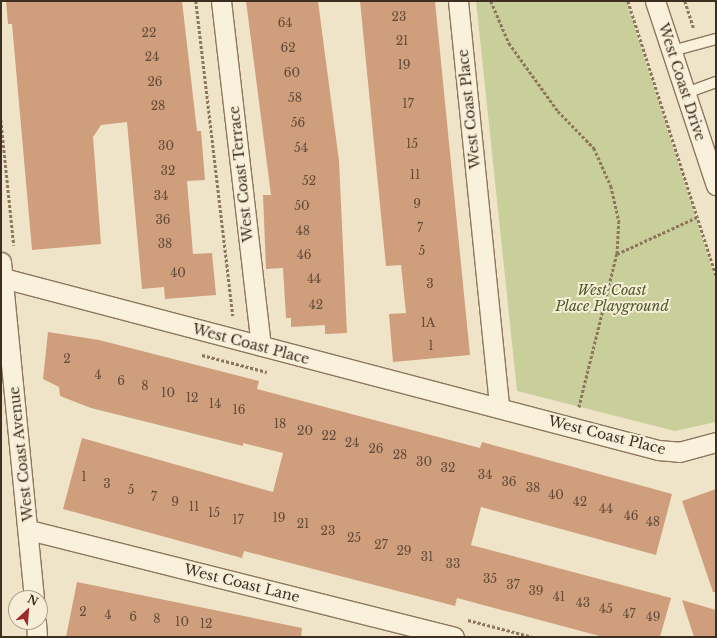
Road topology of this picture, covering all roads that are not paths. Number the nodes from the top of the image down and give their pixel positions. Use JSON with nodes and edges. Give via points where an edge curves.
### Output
{"nodes":[{"id":1,"x":221,"y":1,"type":"edge"},
{"id":2,"x":458,"y":1,"type":"edge"},
{"id":3,"x":655,"y":1,"type":"edge"},
{"id":4,"x":716,"y":39,"type":"edge"},
{"id":5,"x":672,"y":51,"type":"junction"},
{"id":6,"x":716,"y":82,"type":"edge"},
{"id":7,"x":686,"y":93,"type":"junction"},
{"id":8,"x":716,"y":185,"type":"edge"},
{"id":9,"x":2,"y":270,"type":"edge"},
{"id":10,"x":261,"y":346,"type":"junction"},
{"id":11,"x":499,"y":408,"type":"junction"},
{"id":12,"x":716,"y":442,"type":"edge"},
{"id":13,"x":29,"y":530,"type":"junction"},
{"id":14,"x":33,"y":590,"type":"edge"},
{"id":15,"x":454,"y":637,"type":"edge"}],
"edges":[{"from":1,"to":10,"type":"street","name":"West Coast Terrace"},
{"from":2,"to":11,"type":"street","name":"West Coast Place"},
{"from":3,"to":5,"type":"street","name":"West Coast Drive"},
{"from":4,"to":5,"type":"lane"},
{"from":5,"to":7,"type":"street","name":"West Coast Drive"},
{"from":6,"to":7,"type":"lane"},
{"from":7,"to":8,"type":"street","name":"West Coast Drive"},
{"from":9,"to":10,"type":"street","name":"West Coast Place"},
{"from":9,"to":13,"type":"street","name":"West Coast Avenue"},
{"from":10,"to":11,"type":"street","name":"West Coast Place"},
{"from":11,"to":12,"type":"street","name":"West Coast Place","via":[[658,450],[679,452]]},
{"from":13,"to":14,"type":"street","name":"West Coast Avenue"},
{"from":13,"to":15,"type":"street","name":"West Coast Lane"}]}
